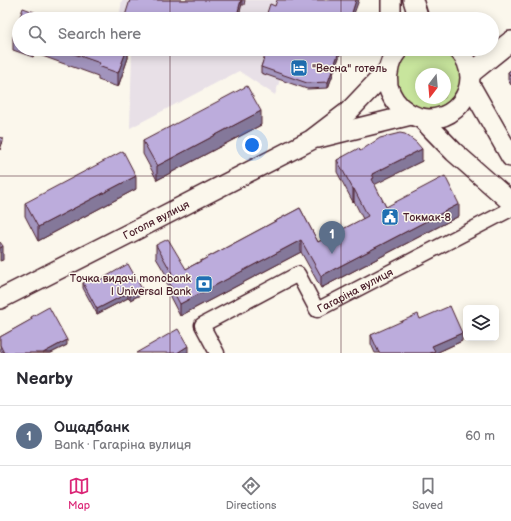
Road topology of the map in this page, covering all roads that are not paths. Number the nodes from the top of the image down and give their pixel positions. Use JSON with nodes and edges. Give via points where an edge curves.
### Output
{"nodes":[{"id":1,"x":392,"y":0,"type":"edge"},
{"id":2,"x":413,"y":0,"type":"edge"},
{"id":3,"x":391,"y":12,"type":"edge"},
{"id":4,"x":417,"y":12,"type":"edge"},
{"id":5,"x":511,"y":32,"type":"edge"},
{"id":6,"x":499,"y":38,"type":"edge"},
{"id":7,"x":511,"y":41,"type":"edge"},
{"id":8,"x":499,"y":52,"type":"edge"},
{"id":9,"x":467,"y":56,"type":"edge"},
{"id":10,"x":495,"y":56,"type":"edge"},
{"id":11,"x":392,"y":57,"type":"edge"},
{"id":12,"x":470,"y":80,"type":"junction"},
{"id":13,"x":416,"y":117,"type":"junction"},
{"id":14,"x":311,"y":140,"type":"junction"},
{"id":15,"x":511,"y":157,"type":"edge"},
{"id":16,"x":511,"y":202,"type":"edge"},
{"id":17,"x":511,"y":209,"type":"edge"},
{"id":18,"x":0,"y":299,"type":"edge"},
{"id":19,"x":217,"y":353,"type":"edge"}],
"edges":[{"from":1,"to":3,"type":"main road"},
{"from":2,"to":4,"type":"main road"},
{"from":5,"to":6,"type":"main road"},
{"from":7,"to":8,"type":"main road"},
{"from":9,"to":12,"type":"main road"},
{"from":10,"to":12,"type":"main road"},
{"from":11,"to":13,"type":"main road","via":[[388,81],[390,91],[402,109]]},
{"from":11,"to":14,"type":"main road","name":"Гоголя вулиця","via":[[349,111]]},
{"from":12,"to":13,"type":"main road","name":"Гоголя вулиця","via":[[466,95],[452,112],[432,119]]},
{"from":12,"to":15,"type":"main road"},
{"from":13,"to":14,"type":"main road","name":"Гоголя вулиця"},
{"from":13,"to":16,"type":"main road"},
{"from":14,"to":18,"type":"main road","name":"Гоголя вулиця"},
{"from":17,"to":19,"type":"street","name":"Гагаріна вулиця","via":[[317,310],[298,274],[202,325]]}]}
